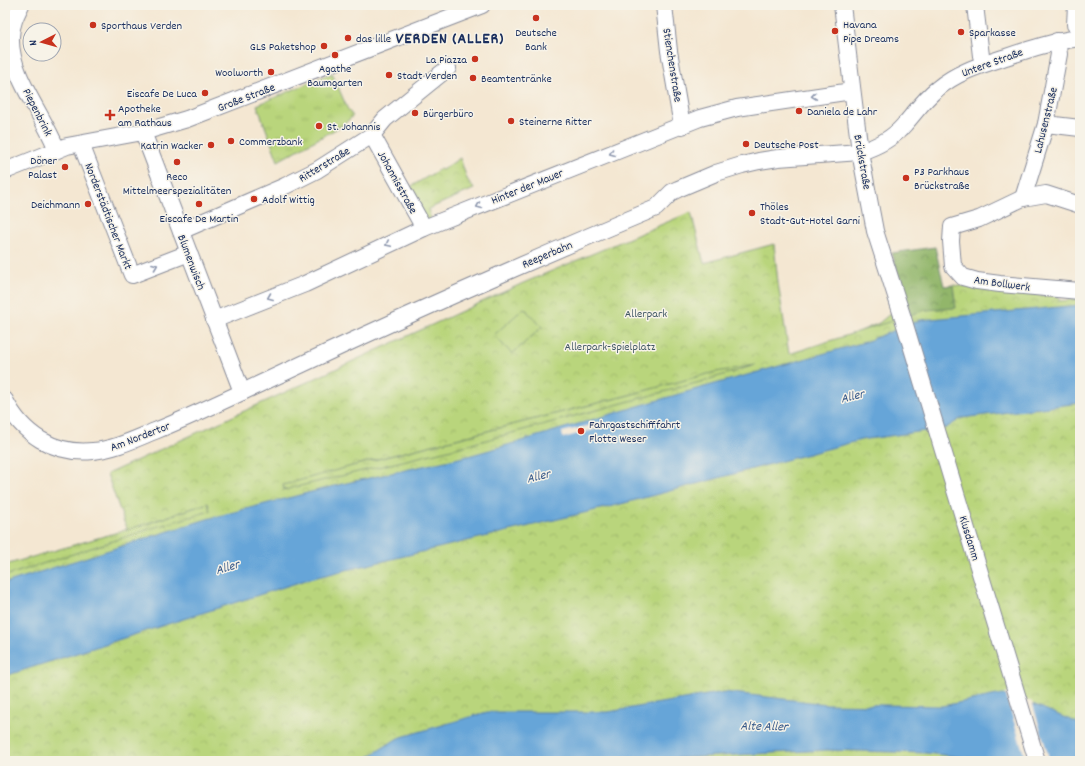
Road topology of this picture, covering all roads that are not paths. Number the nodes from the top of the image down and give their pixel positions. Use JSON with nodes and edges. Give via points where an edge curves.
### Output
{"nodes":[{"id":1,"x":21,"y":5,"type":"edge"},
{"id":2,"x":482,"y":5,"type":"edge"},
{"id":3,"x":664,"y":5,"type":"edge"},
{"id":4,"x":842,"y":5,"type":"edge"},
{"id":5,"x":975,"y":5,"type":"edge"},
{"id":6,"x":1076,"y":5,"type":"edge"},
{"id":7,"x":1078,"y":31,"type":"edge"},
{"id":8,"x":1057,"y":41,"type":"junction"},
{"id":9,"x":981,"y":56,"type":"dead end"},
{"id":10,"x":448,"y":68,"type":"dead end"},
{"id":11,"x":852,"y":91,"type":"junction"},
{"id":12,"x":1046,"y":124,"type":"junction"},
{"id":13,"x":682,"y":126,"type":"junction"},
{"id":14,"x":1080,"y":128,"type":"edge"},
{"id":15,"x":143,"y":132,"type":"junction"},
{"id":16,"x":372,"y":135,"type":"junction"},
{"id":17,"x":81,"y":144,"type":"junction"},
{"id":18,"x":57,"y":150,"type":"junction"},
{"id":19,"x":860,"y":152,"type":"junction"},
{"id":20,"x":5,"y":171,"type":"edge"},
{"id":21,"x":1023,"y":198,"type":"junction"},
{"id":22,"x":1080,"y":206,"type":"edge"},
{"id":23,"x":424,"y":228,"type":"junction"},
{"id":24,"x":181,"y":231,"type":"junction"},
{"id":25,"x":189,"y":253,"type":"junction"},
{"id":26,"x":1080,"y":291,"type":"edge"},
{"id":27,"x":902,"y":315,"type":"joint"},
{"id":28,"x":214,"y":320,"type":"junction"},
{"id":29,"x":242,"y":392,"type":"junction"},
{"id":30,"x":5,"y":400,"type":"edge"},
{"id":31,"x":1037,"y":761,"type":"edge"}],
"edges":[{"from":1,"to":18,"type":"street","name":"Piepenbrink","via":[[11,36],[13,56]]},
{"from":2,"to":15,"type":"street","name":"Große Straße","via":[[187,119]]},
{"from":3,"to":13,"type":"street","name":"Stienchenstraße"},
{"from":4,"to":11,"type":"street","name":"Brückstraße"},
{"from":5,"to":9,"type":"street"},
{"from":6,"to":7,"type":"street"},
{"from":7,"to":8,"type":"street","name":"Untere Straße"},
{"from":8,"to":12,"type":"street","name":"Lahusenstraße","via":[[1059,54]]},
{"from":8,"to":19,"type":"street","name":"Untere Straße","via":[[963,71],[936,89],[903,126],[882,142]]},
{"from":10,"to":16,"type":"street","name":"Ritterstraße","via":[[385,119]]},
{"from":11,"to":13,"type":"street","name":"Hinter der Mauer","one_way":true,"via":[[737,108]]},
{"from":11,"to":19,"type":"street","name":"Brückstraße"},
{"from":12,"to":14,"type":"street"},
{"from":12,"to":21,"type":"street","name":"Lahusenstraße"},
{"from":13,"to":23,"type":"street","name":"Hinter der Mauer","one_way":true},
{"from":15,"to":17,"type":"street","name":"Große Straße"},
{"from":15,"to":24,"type":"street","name":"Blumenwisch"},
{"from":16,"to":23,"type":"street","name":"Johannisstraße"},
{"from":16,"to":24,"type":"street","name":"Ritterstraße","via":[[317,170]]},
{"from":17,"to":18,"type":"street","name":"Große Straße"},
{"from":17,"to":25,"type":"street","name":"Norderstädtischer Markt","one_way":true,"via":[[132,275]]},
{"from":18,"to":20,"type":"street","name":"Große Straße"},
{"from":19,"to":27,"type":"street","name":"Brückstraße","via":[[875,231]]},
{"from":19,"to":29,"type":"street","name":"Reeperbahn","via":[[759,161],[716,173],[672,192],[656,208],[503,273]]},
{"from":21,"to":22,"type":"street","via":[[1046,194]]},
{"from":21,"to":26,"type":"street","name":"Am Bollwerk","via":[[979,219],[952,227],[953,266],[963,276],[977,281]]},
{"from":23,"to":28,"type":"street","name":"Hinter der Mauer","one_way":true,"via":[[305,284]]},
{"from":24,"to":25,"type":"street","name":"Blumenwisch"},
{"from":25,"to":28,"type":"street","name":"Blumenwisch"},
{"from":27,"to":31,"type":"street","name":"Klusdamm"},
{"from":28,"to":29,"type":"street","name":"Blumenwisch"},
{"from":29,"to":30,"type":"street","name":"Am Nordertor","via":[[118,446],[92,452],[60,449],[42,442],[21,424]]}]}
